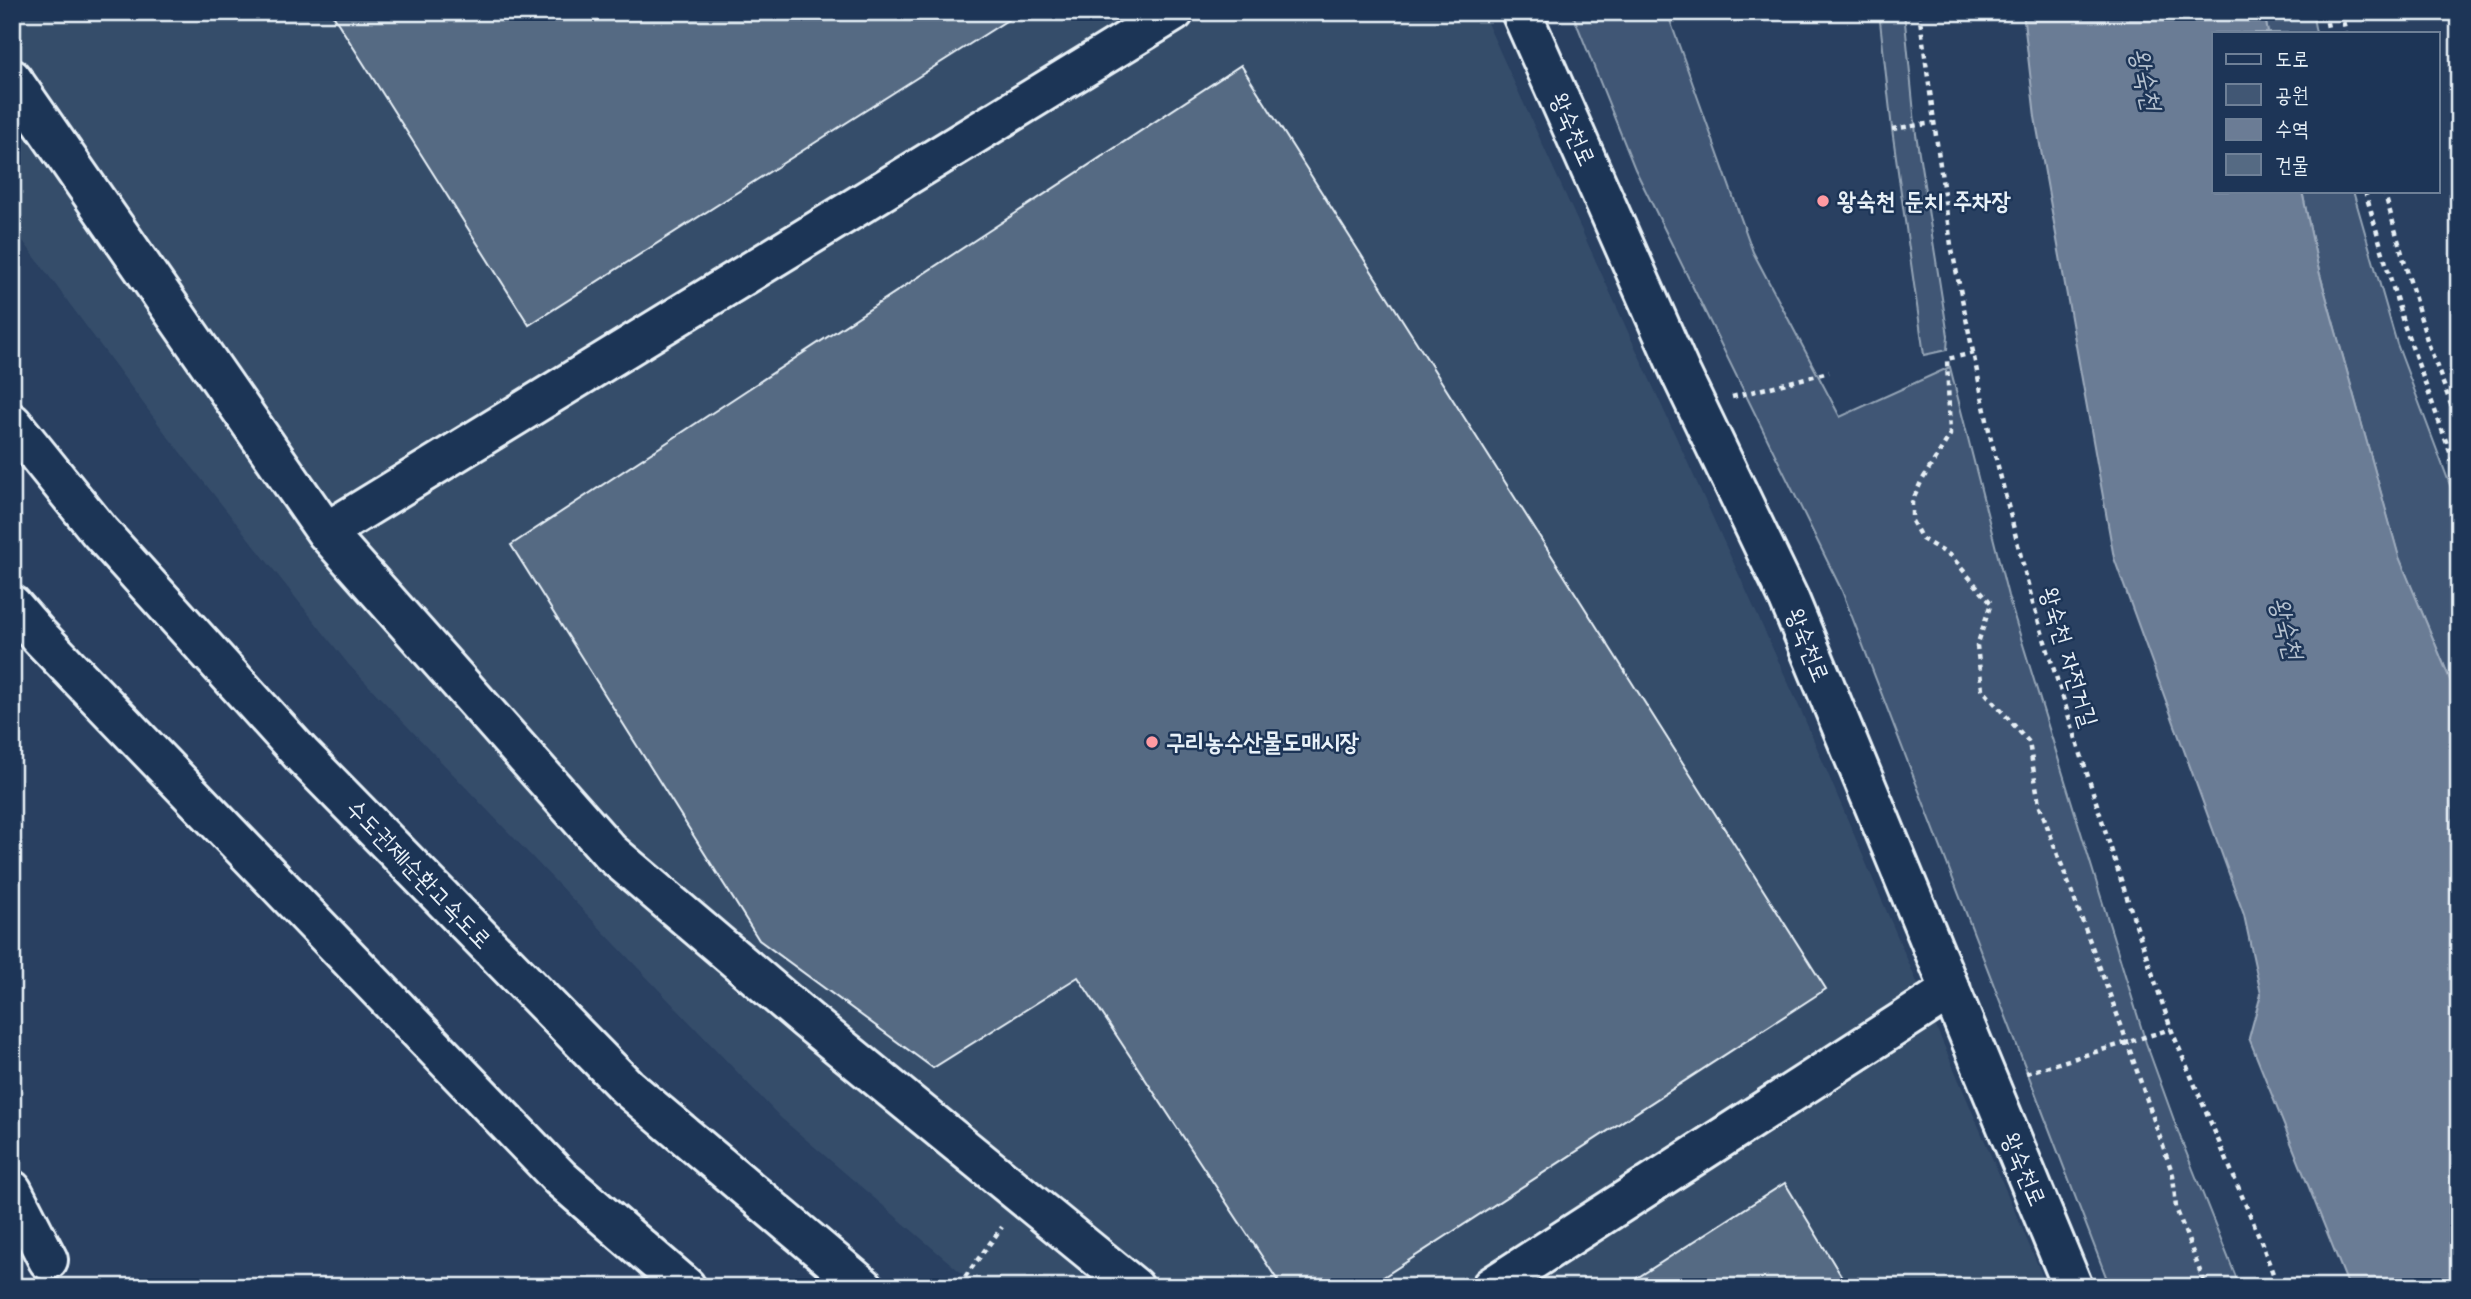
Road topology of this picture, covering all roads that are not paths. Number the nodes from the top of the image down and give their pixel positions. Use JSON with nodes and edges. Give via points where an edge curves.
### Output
{"nodes":[{"id":1,"x":1174,"y":12,"type":"edge"},
{"id":2,"x":1521,"y":12,"type":"edge"},
{"id":3,"x":12,"y":79,"type":"edge"},
{"id":4,"x":12,"y":423,"type":"edge"},
{"id":5,"x":326,"y":532,"type":"junction"},
{"id":6,"x":12,"y":605,"type":"edge"},
{"id":7,"x":1951,"y":990,"type":"junction"},
{"id":8,"x":12,"y":1190,"type":"edge"},
{"id":9,"x":48,"y":1260,"type":"dead end"},
{"id":10,"x":686,"y":1287,"type":"edge"},
{"id":11,"x":864,"y":1287,"type":"edge"},
{"id":12,"x":1134,"y":1287,"type":"edge"},
{"id":13,"x":1491,"y":1287,"type":"edge"},
{"id":14,"x":2073,"y":1287,"type":"edge"}],
"edges":[{"from":1,"to":5,"type":"main road"},
{"from":2,"to":7,"type":"main road","name":"왕숙천로","via":[[1681,374],[1789,599]]},
{"from":3,"to":5,"type":"main road"},
{"from":4,"to":11,"type":"main road","name":"수도권제1순환고속도로","via":[[100,531],[301,754],[627,1087]]},
{"from":5,"to":12,"type":"main road","via":[[610,852]]},
{"from":6,"to":10,"type":"main road","via":[[560,1178]]},
{"from":7,"to":13,"type":"main road"},
{"from":7,"to":14,"type":"main road","name":"왕숙천로"},
{"from":8,"to":9,"type":"main road"}]}
